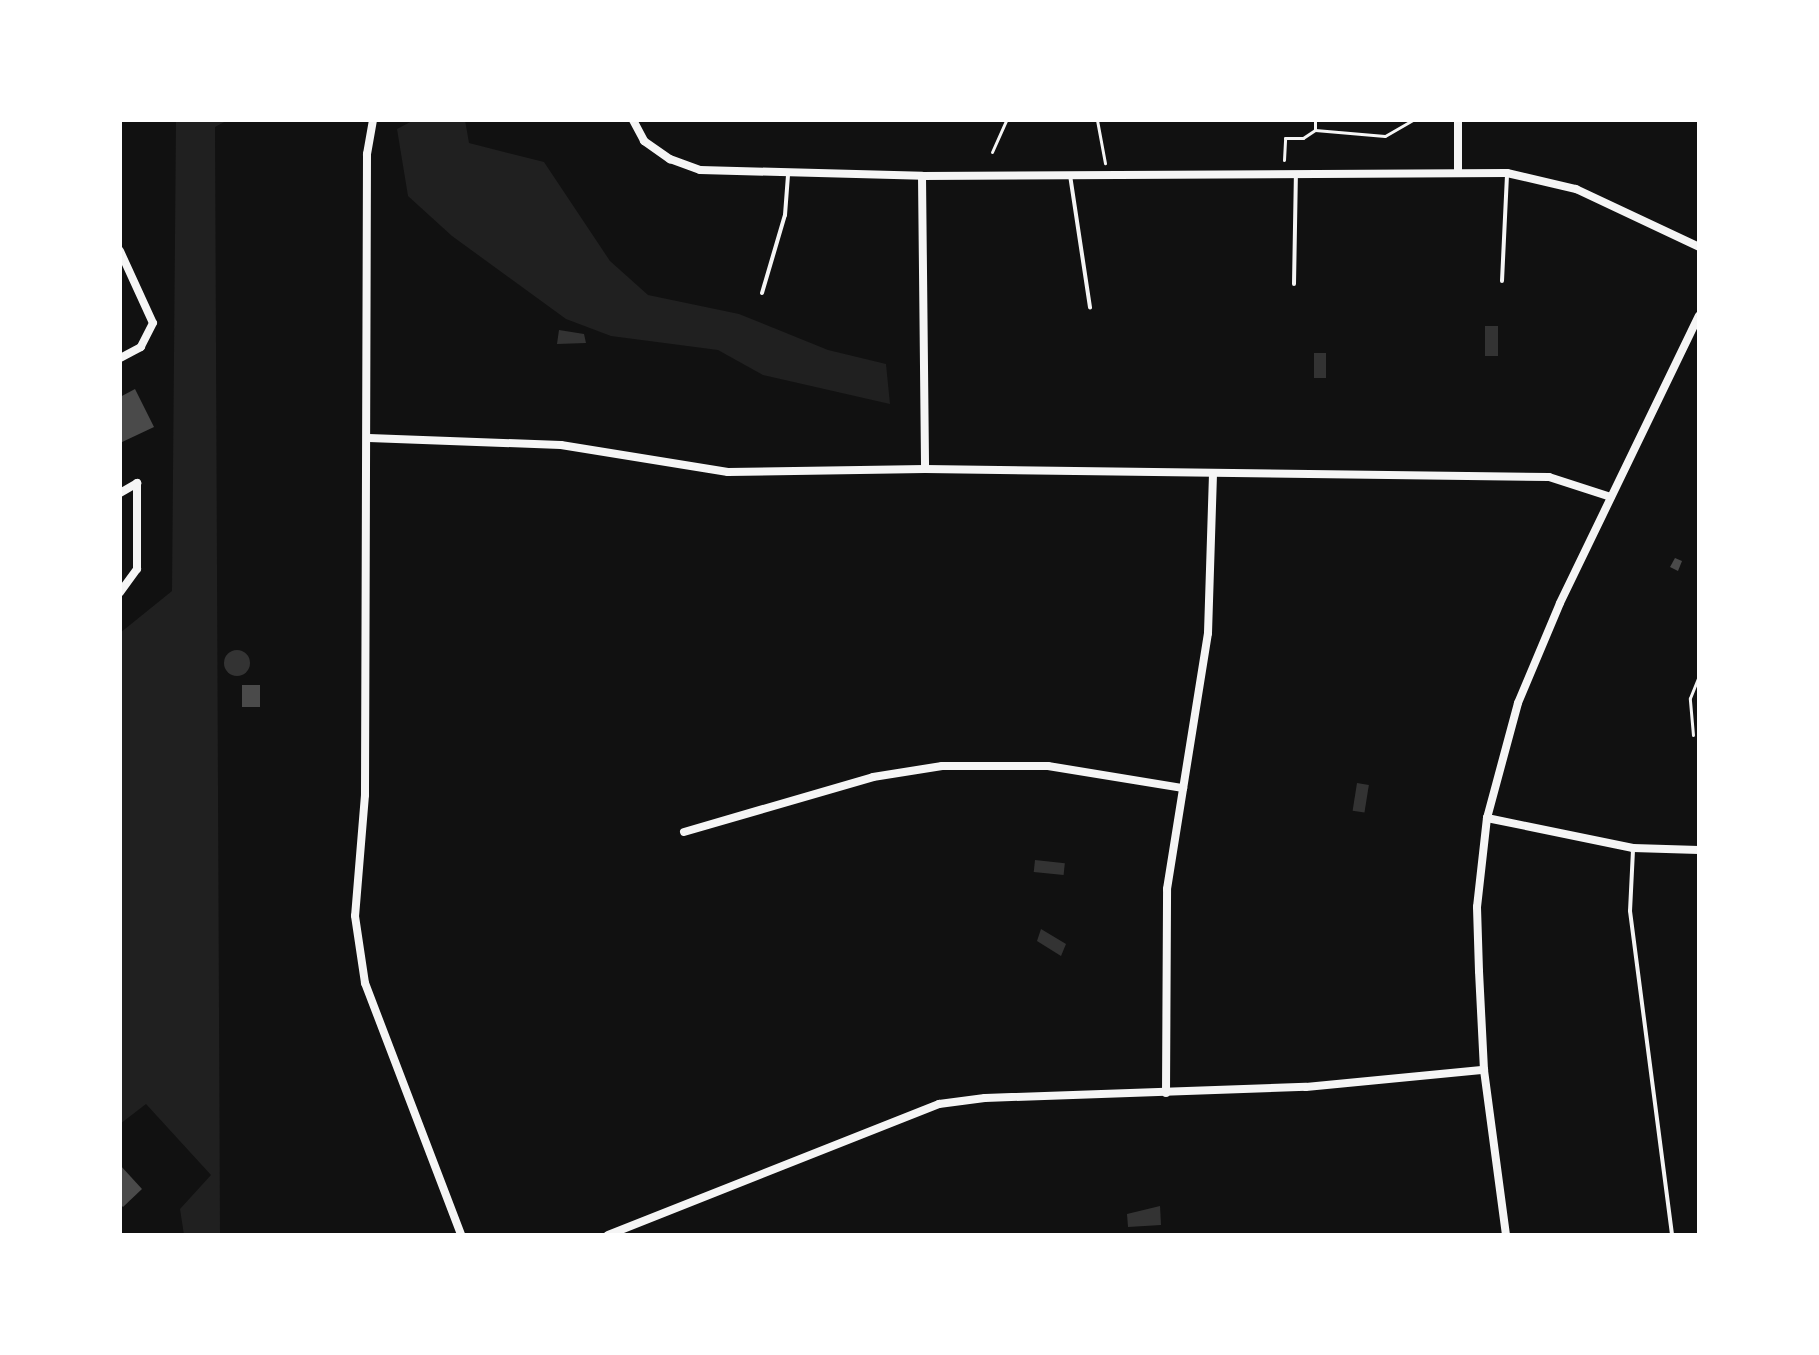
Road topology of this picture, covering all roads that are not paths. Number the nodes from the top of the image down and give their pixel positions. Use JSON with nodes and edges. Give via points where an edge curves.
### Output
{"nodes":[{"id":1,"x":373,"y":120,"type":"edge"},
{"id":2,"x":633,"y":120,"type":"edge"},
{"id":3,"x":1458,"y":120,"type":"edge"},
{"id":4,"x":1458,"y":171,"type":"junction"},
{"id":5,"x":1507,"y":173,"type":"junction"},
{"id":6,"x":788,"y":174,"type":"junction"},
{"id":7,"x":1070,"y":174,"type":"junction"},
{"id":8,"x":1296,"y":174,"type":"junction"},
{"id":9,"x":922,"y":176,"type":"junction"},
{"id":10,"x":1699,"y":247,"type":"edge"},
{"id":11,"x":120,"y":251,"type":"edge"},
{"id":12,"x":1502,"y":281,"type":"dead end"},
{"id":13,"x":1294,"y":284,"type":"dead end"},
{"id":14,"x":762,"y":293,"type":"dead end"},
{"id":15,"x":1090,"y":307,"type":"dead end"},
{"id":16,"x":1699,"y":316,"type":"edge"},
{"id":17,"x":120,"y":358,"type":"edge"},
{"id":18,"x":369,"y":438,"type":"junction"},
{"id":19,"x":925,"y":469,"type":"junction"},
{"id":20,"x":1213,"y":475,"type":"junction"},
{"id":21,"x":120,"y":493,"type":"edge"},
{"id":22,"x":1611,"y":497,"type":"junction"},
{"id":23,"x":120,"y":592,"type":"edge"},
{"id":24,"x":1183,"y":788,"type":"junction"},
{"id":25,"x":1487,"y":818,"type":"junction"},
{"id":26,"x":684,"y":832,"type":"dead end"},
{"id":27,"x":1633,"y":848,"type":"junction"},
{"id":28,"x":1699,"y":850,"type":"edge"},
{"id":29,"x":1484,"y":1070,"type":"junction"},
{"id":30,"x":1166,"y":1093,"type":"junction"},
{"id":31,"x":461,"y":1235,"type":"edge"},
{"id":32,"x":608,"y":1235,"type":"edge"},
{"id":33,"x":1506,"y":1235,"type":"edge"},
{"id":34,"x":1672,"y":1235,"type":"edge"}],
"edges":[{"from":1,"to":18,"type":"street","via":[[367,154]]},
{"from":2,"to":6,"type":"street","via":[[644,141],[670,159],[700,170]]},
{"from":3,"to":4,"type":"street"},
{"from":4,"to":5,"type":"street"},
{"from":4,"to":8,"type":"street"},
{"from":5,"to":10,"type":"street","via":[[1576,189]]},
{"from":5,"to":12,"type":"lane"},
{"from":6,"to":9,"type":"street"},
{"from":6,"to":14,"type":"lane","via":[[785,215]]},
{"from":7,"to":8,"type":"street"},
{"from":7,"to":9,"type":"street"},
{"from":7,"to":15,"type":"lane"},
{"from":8,"to":13,"type":"lane"},
{"from":9,"to":19,"type":"street"},
{"from":11,"to":17,"type":"street","via":[[153,323],[141,347]]},
{"from":16,"to":22,"type":"street"},
{"from":18,"to":19,"type":"street","via":[[561,445],[728,472]]},
{"from":18,"to":31,"type":"street","via":[[365,795],[355,916],[365,983]]},
{"from":19,"to":20,"type":"street"},
{"from":20,"to":22,"type":"street","via":[[1549,477]]},
{"from":20,"to":24,"type":"street","via":[[1208,633]]},
{"from":21,"to":23,"type":"street","via":[[137,483],[137,569]]},
{"from":22,"to":25,"type":"street","via":[[1518,703]]},
{"from":24,"to":26,"type":"street","via":[[1048,766],[942,766],[873,777]]},
{"from":24,"to":30,"type":"street","via":[[1167,889]]},
{"from":25,"to":27,"type":"street"},
{"from":25,"to":29,"type":"street","via":[[1477,907]]},
{"from":27,"to":28,"type":"street"},
{"from":27,"to":34,"type":"lane","via":[[1630,911]]},
{"from":29,"to":30,"type":"street","via":[[1306,1087]]},
{"from":29,"to":33,"type":"street"},
{"from":30,"to":32,"type":"street","via":[[939,1104]]}]}
